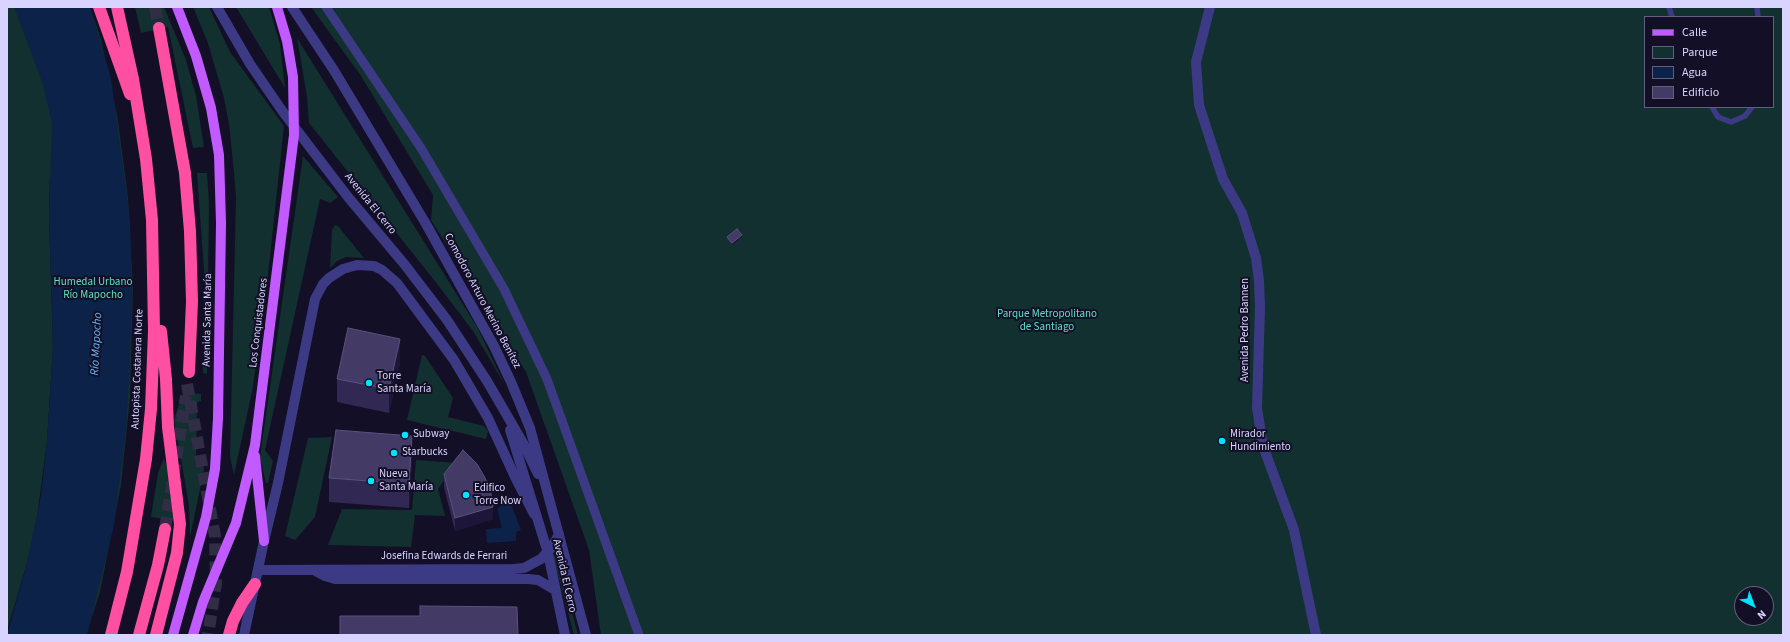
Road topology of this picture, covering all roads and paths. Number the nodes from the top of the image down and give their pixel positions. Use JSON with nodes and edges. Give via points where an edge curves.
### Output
{"nodes":[{"id":1,"x":99,"y":7,"type":"edge"},
{"id":2,"x":117,"y":7,"type":"edge"},
{"id":3,"x":177,"y":7,"type":"edge"},
{"id":4,"x":216,"y":7,"type":"edge"},
{"id":5,"x":276,"y":7,"type":"edge"},
{"id":6,"x":292,"y":7,"type":"edge"},
{"id":7,"x":326,"y":7,"type":"edge"},
{"id":8,"x":1210,"y":7,"type":"edge"},
{"id":9,"x":159,"y":28,"type":"tunnel mouth"},
{"id":10,"x":1713,"y":108,"type":"edge"},
{"id":11,"x":1751,"y":108,"type":"edge"},
{"id":12,"x":141,"y":128,"type":"junction"},
{"id":13,"x":154,"y":283,"type":"junction"},
{"id":14,"x":189,"y":372,"type":"tunnel mouth"},
{"id":15,"x":506,"y":414,"type":"junction"},
{"id":16,"x":254,"y":445,"type":"junction"},
{"id":17,"x":549,"y":499,"type":"junction"},
{"id":18,"x":539,"y":522,"type":"junction"},
{"id":19,"x":165,"y":529,"type":"tunnel mouth"},
{"id":20,"x":559,"y":534,"type":"junction"},
{"id":21,"x":264,"y":541,"type":"junction"},
{"id":22,"x":548,"y":552,"type":"junction"},
{"id":23,"x":258,"y":570,"type":"junction"},
{"id":24,"x":314,"y":570,"type":"junction"},
{"id":25,"x":255,"y":584,"type":"junction"},
{"id":26,"x":555,"y":590,"type":"junction"},
{"id":27,"x":245,"y":634,"type":"edge"},
{"id":28,"x":111,"y":635,"type":"edge"},
{"id":29,"x":139,"y":635,"type":"edge"},
{"id":30,"x":156,"y":635,"type":"edge"},
{"id":31,"x":173,"y":635,"type":"edge"},
{"id":32,"x":193,"y":635,"type":"edge"},
{"id":33,"x":229,"y":635,"type":"edge"},
{"id":34,"x":565,"y":635,"type":"edge"},
{"id":35,"x":586,"y":635,"type":"edge"},
{"id":36,"x":639,"y":635,"type":"edge"},
{"id":37,"x":1316,"y":635,"type":"edge"}],
"edges":[{"from":1,"to":12,"type":"highway"},
{"from":2,"to":12,"type":"highway","name":"Autopista Costanera Norte"},
{"from":3,"to":31,"type":"main road","name":"Avenida Santa María","via":[[196,56],[211,108],[219,155],[221,223],[215,469],[206,517]]},
{"from":4,"to":15,"type":"street","name":"Avenida El Cerro","via":[[283,112],[447,320]]},
{"from":5,"to":16,"type":"main road","name":"Los Conquistadores","via":[[287,41],[295,94],[294,135]]},
{"from":6,"to":17,"type":"street","name":"Comodoro Arturo Merino Benítez","via":[[407,192],[494,346],[523,406]]},
{"from":7,"to":36,"type":"street","via":[[421,148],[504,289],[547,379]]},
{"from":8,"to":37,"type":"street","name":"Avenida Pedro Bannen","via":[[1196,62],[1200,105],[1223,179],[1242,213],[1256,258],[1260,307],[1257,408],[1263,446],[1294,530]]},
{"from":9,"to":14,"type":"highway","via":[[182,146],[188,208],[192,301]]},
{"from":10,"to":11,"type":"lane","via":[[1718,117],[1731,122],[1745,116]]},
{"from":12,"to":13,"type":"highway","name":"Autopista Costanera Norte","via":[[152,220]]},
{"from":13,"to":28,"type":"highway","name":"Autopista Costanera Norte","via":[[154,366],[146,459],[128,565]]},
{"from":13,"to":30,"type":"highway","via":[[163,355],[168,428],[180,509],[177,553]]},
{"from":15,"to":17,"type":"street","name":"Avenida El Cerro","via":[[523,443]]},
{"from":15,"to":18,"type":"street","name":"Avenida El Cerro"},
{"from":16,"to":21,"type":"main road"},
{"from":16,"to":32,"type":"main road","name":"Los Conquistadores","via":[[236,524]]},
{"from":17,"to":20,"type":"street","name":"Comodoro Arturo Merino Benítez"},
{"from":18,"to":21,"type":"street","name":"Avenida El Cerro","via":[[527,503],[488,418],[466,379],[405,292],[382,270],[365,265],[343,269],[329,278],[315,299]]},
{"from":18,"to":22,"type":"street","name":"Avenida El Cerro"},
{"from":19,"to":29,"type":"highway"},
{"from":20,"to":22,"type":"street","name":"Josefina Edwards de Ferrari"},
{"from":20,"to":35,"type":"street","name":"Comodoro Arturo Merino Benítez"},
{"from":21,"to":23,"type":"street"},
{"from":22,"to":24,"type":"street","name":"Josefina Edwards de Ferrari","via":[[532,564],[513,569]]},
{"from":22,"to":26,"type":"street","name":"Avenida El Cerro"},
{"from":23,"to":24,"type":"street","name":"Josefina Edwards de Ferrari"},
{"from":23,"to":25,"type":"street"},
{"from":24,"to":26,"type":"street","name":"Josefina Edwards de Ferrari","via":[[335,579],[528,579],[538,580]]},
{"from":25,"to":27,"type":"street"},
{"from":25,"to":33,"type":"highway","via":[[242,603]]},
{"from":26,"to":34,"type":"street","name":"Avenida El Cerro"}]}
